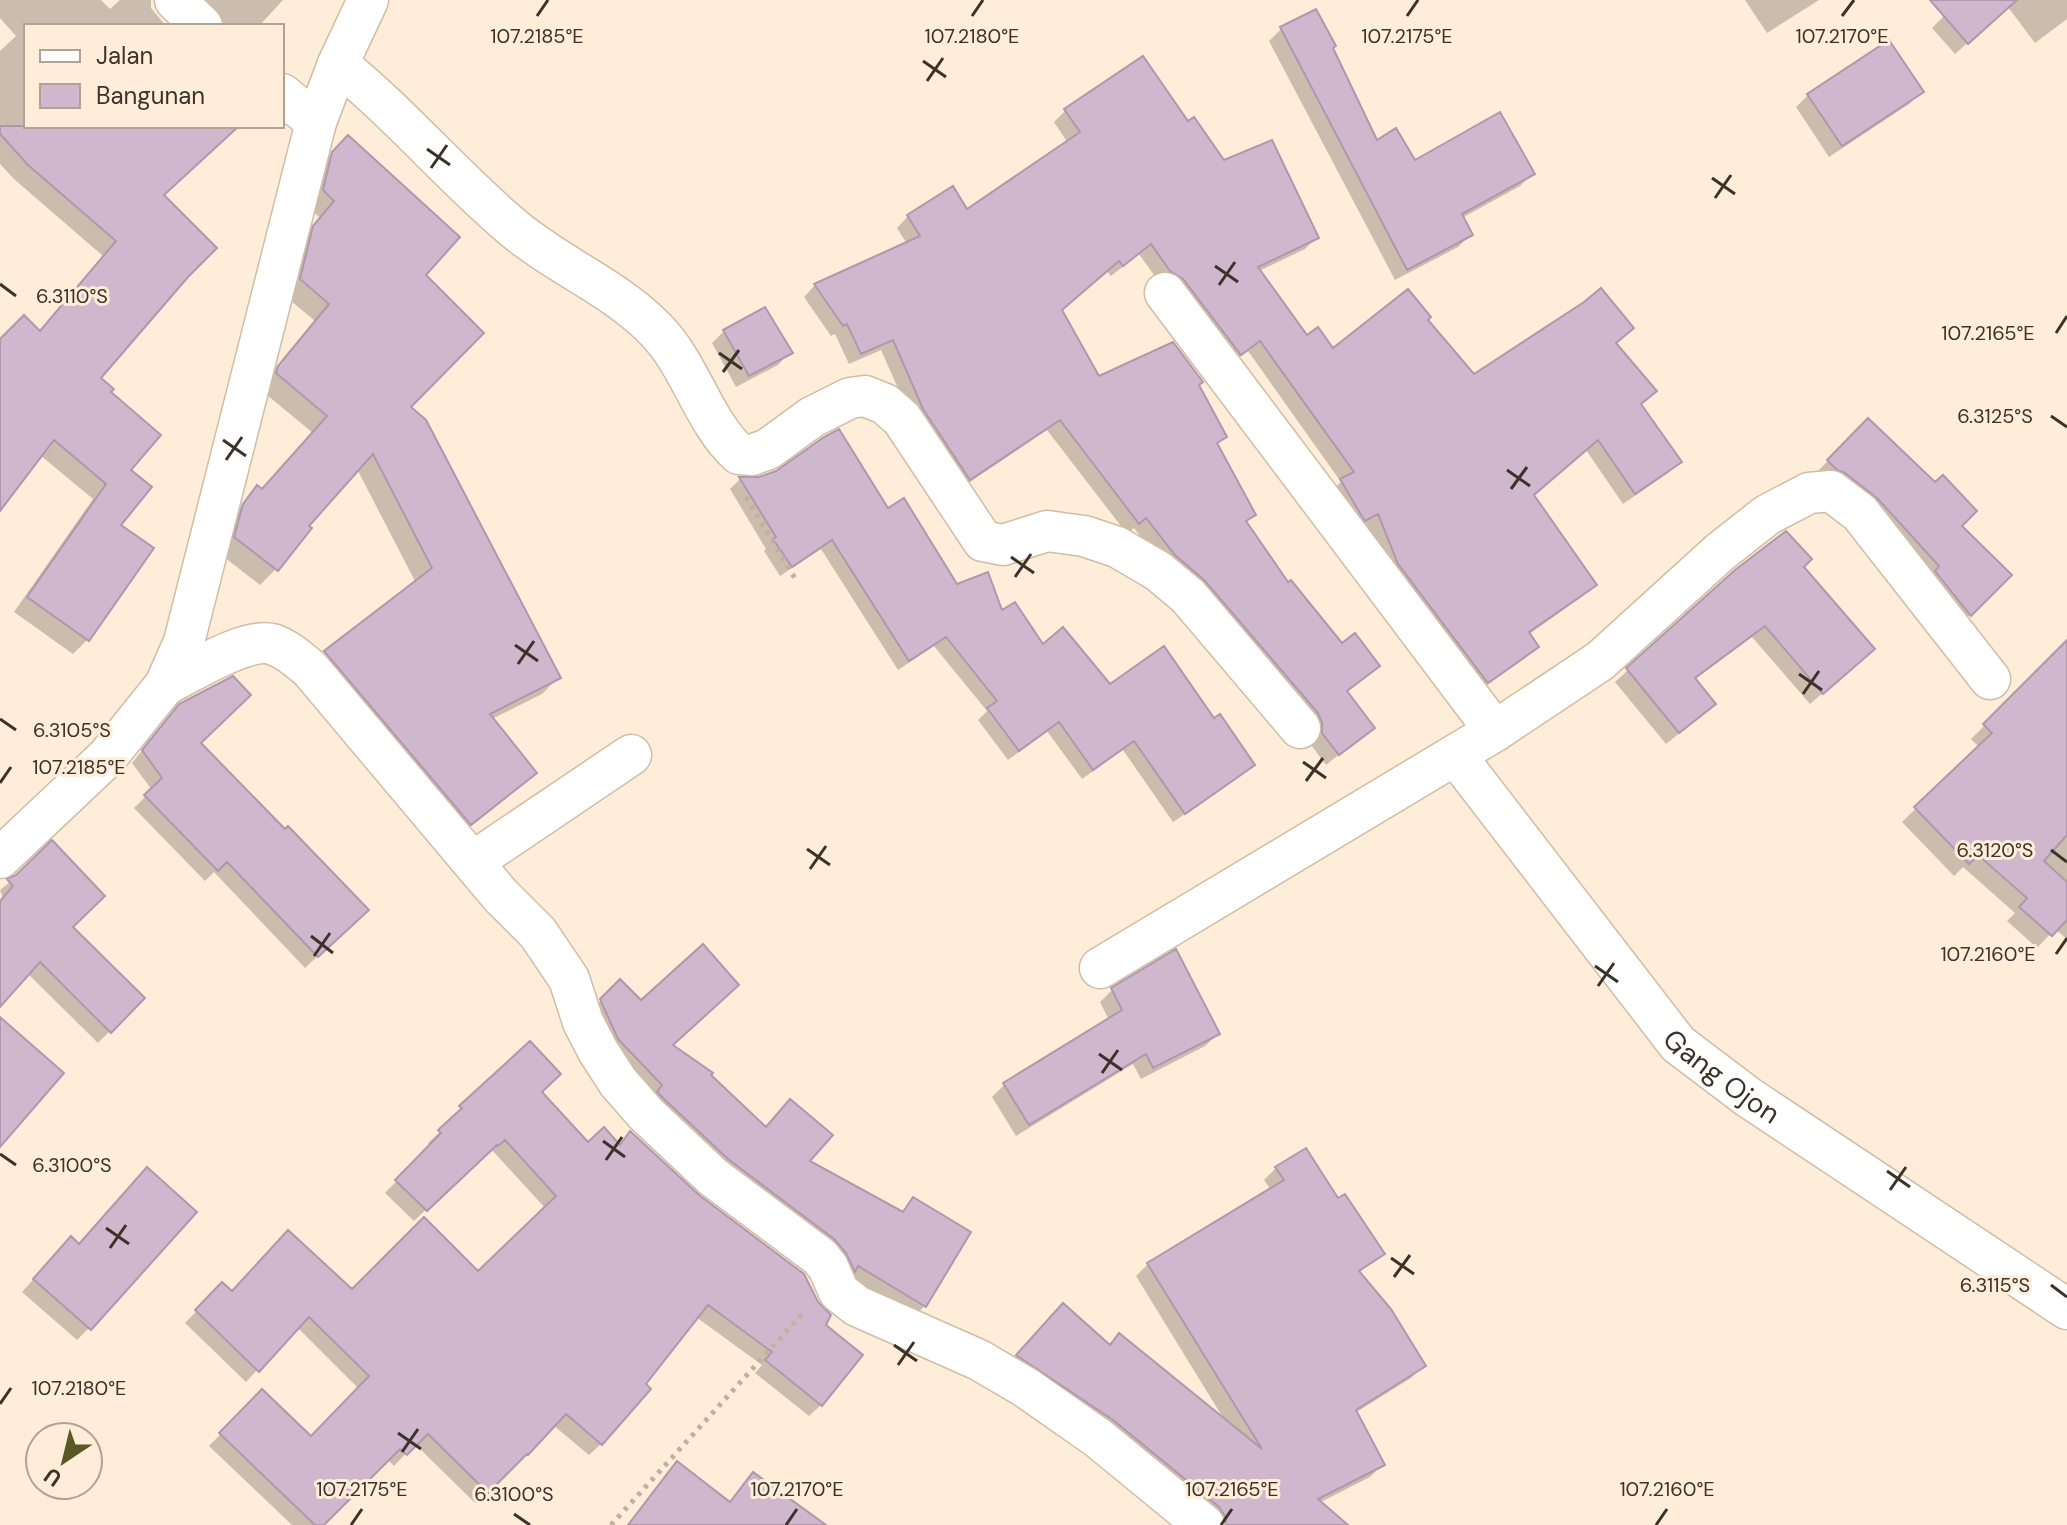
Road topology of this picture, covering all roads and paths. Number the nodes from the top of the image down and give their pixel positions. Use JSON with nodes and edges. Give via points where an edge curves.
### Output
{"nodes":[{"id":1,"x":175,"y":0,"type":"edge"},
{"id":2,"x":368,"y":0,"type":"edge"},
{"id":3,"x":200,"y":24,"type":"edge"},
{"id":4,"x":338,"y":64,"type":"junction"},
{"id":5,"x":284,"y":96,"type":"edge"},
{"id":6,"x":316,"y":122,"type":"junction"},
{"id":7,"x":1165,"y":293,"type":"dead end"},
{"id":8,"x":739,"y":454,"type":"junction"},
{"id":9,"x":796,"y":580,"type":"dead end"},
{"id":10,"x":1990,"y":679,"type":"dead end"},
{"id":11,"x":165,"y":685,"type":"junction"},
{"id":12,"x":1300,"y":728,"type":"dead end"},
{"id":13,"x":1495,"y":731,"type":"junction"},
{"id":14,"x":631,"y":755,"type":"dead end"},
{"id":15,"x":1456,"y":756,"type":"junction"},
{"id":16,"x":0,"y":858,"type":"edge"},
{"id":17,"x":474,"y":861,"type":"junction"},
{"id":18,"x":1100,"y":968,"type":"dead end"},
{"id":19,"x":833,"y":1280,"type":"junction"},
{"id":20,"x":2062,"y":1297,"type":"edge"},
{"id":21,"x":611,"y":1525,"type":"edge"},
{"id":22,"x":1204,"y":1525,"type":"edge"}],
"edges":[{"from":1,"to":3,"type":"street"},
{"from":2,"to":4,"type":"street"},
{"from":4,"to":6,"type":"street"},
{"from":4,"to":8,"type":"street","via":[[511,227],[655,329]]},
{"from":5,"to":6,"type":"street"},
{"from":6,"to":11,"type":"street","via":[[184,642]]},
{"from":7,"to":13,"type":"street"},
{"from":8,"to":9,"type":"path","via":[[739,485]]},
{"from":8,"to":12,"type":"street","via":[[768,449],[850,398],[865,396],[885,404],[902,419],[983,541],[1003,545],[1047,531],[1084,536],[1117,547],[1158,571],[1188,596]]},
{"from":10,"to":13,"type":"street","via":[[1860,513],[1831,491],[1809,493],[1767,515],[1600,661]]},
{"from":11,"to":16,"type":"street","via":[[107,757]]},
{"from":11,"to":17,"type":"street","via":[[235,650],[267,643],[293,654]]},
{"from":13,"to":15,"type":"street"},
{"from":14,"to":17,"type":"street"},
{"from":15,"to":18,"type":"street"},
{"from":15,"to":20,"type":"street","name":"Gang Ojon","via":[[1678,1044],[1748,1097]]},
{"from":17,"to":19,"type":"street","via":[[538,933],[569,979],[598,1051],[628,1092],[683,1152],[820,1257]]},
{"from":19,"to":21,"type":"path"},
{"from":19,"to":22,"type":"street","via":[[857,1306],[979,1360],[1046,1401]]}]}
